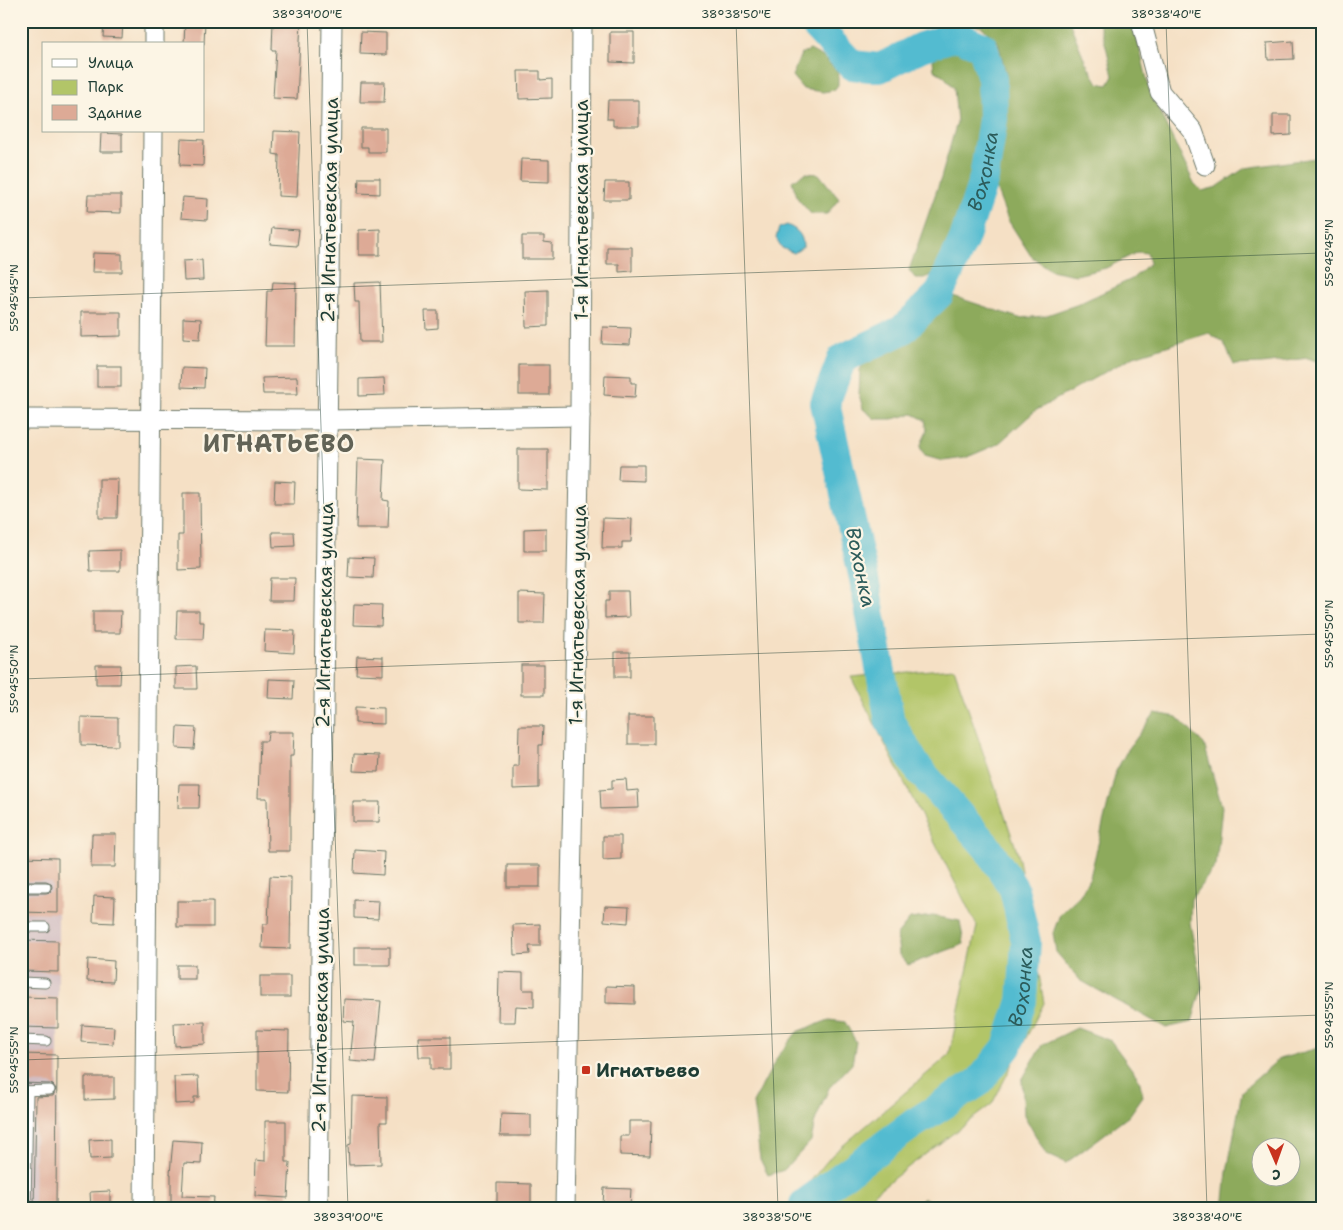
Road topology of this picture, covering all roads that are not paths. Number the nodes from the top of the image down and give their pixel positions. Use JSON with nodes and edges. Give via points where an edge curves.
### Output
{"nodes":[{"id":1,"x":154,"y":21,"type":"edge"},
{"id":2,"x":332,"y":21,"type":"edge"},
{"id":3,"x":582,"y":21,"type":"edge"},
{"id":4,"x":1141,"y":21,"type":"edge"},
{"id":5,"x":154,"y":42,"type":"edge"},
{"id":6,"x":153,"y":132,"type":"edge"},
{"id":7,"x":1205,"y":165,"type":"dead end"},
{"id":8,"x":580,"y":416,"type":"junction"},
{"id":9,"x":21,"y":419,"type":"edge"},
{"id":10,"x":150,"y":419,"type":"junction"},
{"id":11,"x":326,"y":420,"type":"junction"},
{"id":12,"x":21,"y":887,"type":"edge"},
{"id":13,"x":46,"y":887,"type":"dead end"},
{"id":14,"x":21,"y":927,"type":"edge"},
{"id":15,"x":45,"y":927,"type":"dead end"},
{"id":16,"x":21,"y":982,"type":"edge"},
{"id":17,"x":45,"y":983,"type":"dead end"},
{"id":18,"x":21,"y":1040,"type":"edge"},
{"id":19,"x":46,"y":1041,"type":"dead end"},
{"id":20,"x":50,"y":1090,"type":"dead end"},
{"id":21,"x":25,"y":1091,"type":"edge"},
{"id":22,"x":26,"y":1209,"type":"edge"},
{"id":23,"x":144,"y":1209,"type":"edge"},
{"id":24,"x":318,"y":1209,"type":"edge"},
{"id":25,"x":566,"y":1209,"type":"edge"}],
"edges":[{"from":1,"to":5,"type":"street"},
{"from":2,"to":11,"type":"street","name":"2-я Игнатьевская улица"},
{"from":3,"to":8,"type":"street","name":"1-я Игнатьевская улица"},
{"from":4,"to":7,"type":"street","via":[[1160,92],[1193,130]]},
{"from":6,"to":10,"type":"street"},
{"from":8,"to":11,"type":"street"},
{"from":8,"to":25,"type":"street","name":"1-я Игнатьевская улица"},
{"from":9,"to":10,"type":"street"},
{"from":10,"to":11,"type":"street"},
{"from":10,"to":23,"type":"street"},
{"from":11,"to":24,"type":"street","name":"2-я Игнатьевская улица"},
{"from":12,"to":13,"type":"lane"},
{"from":14,"to":15,"type":"lane"},
{"from":16,"to":17,"type":"lane"},
{"from":18,"to":19,"type":"lane"},
{"from":20,"to":21,"type":"lane"},
{"from":21,"to":22,"type":"lane"}]}
